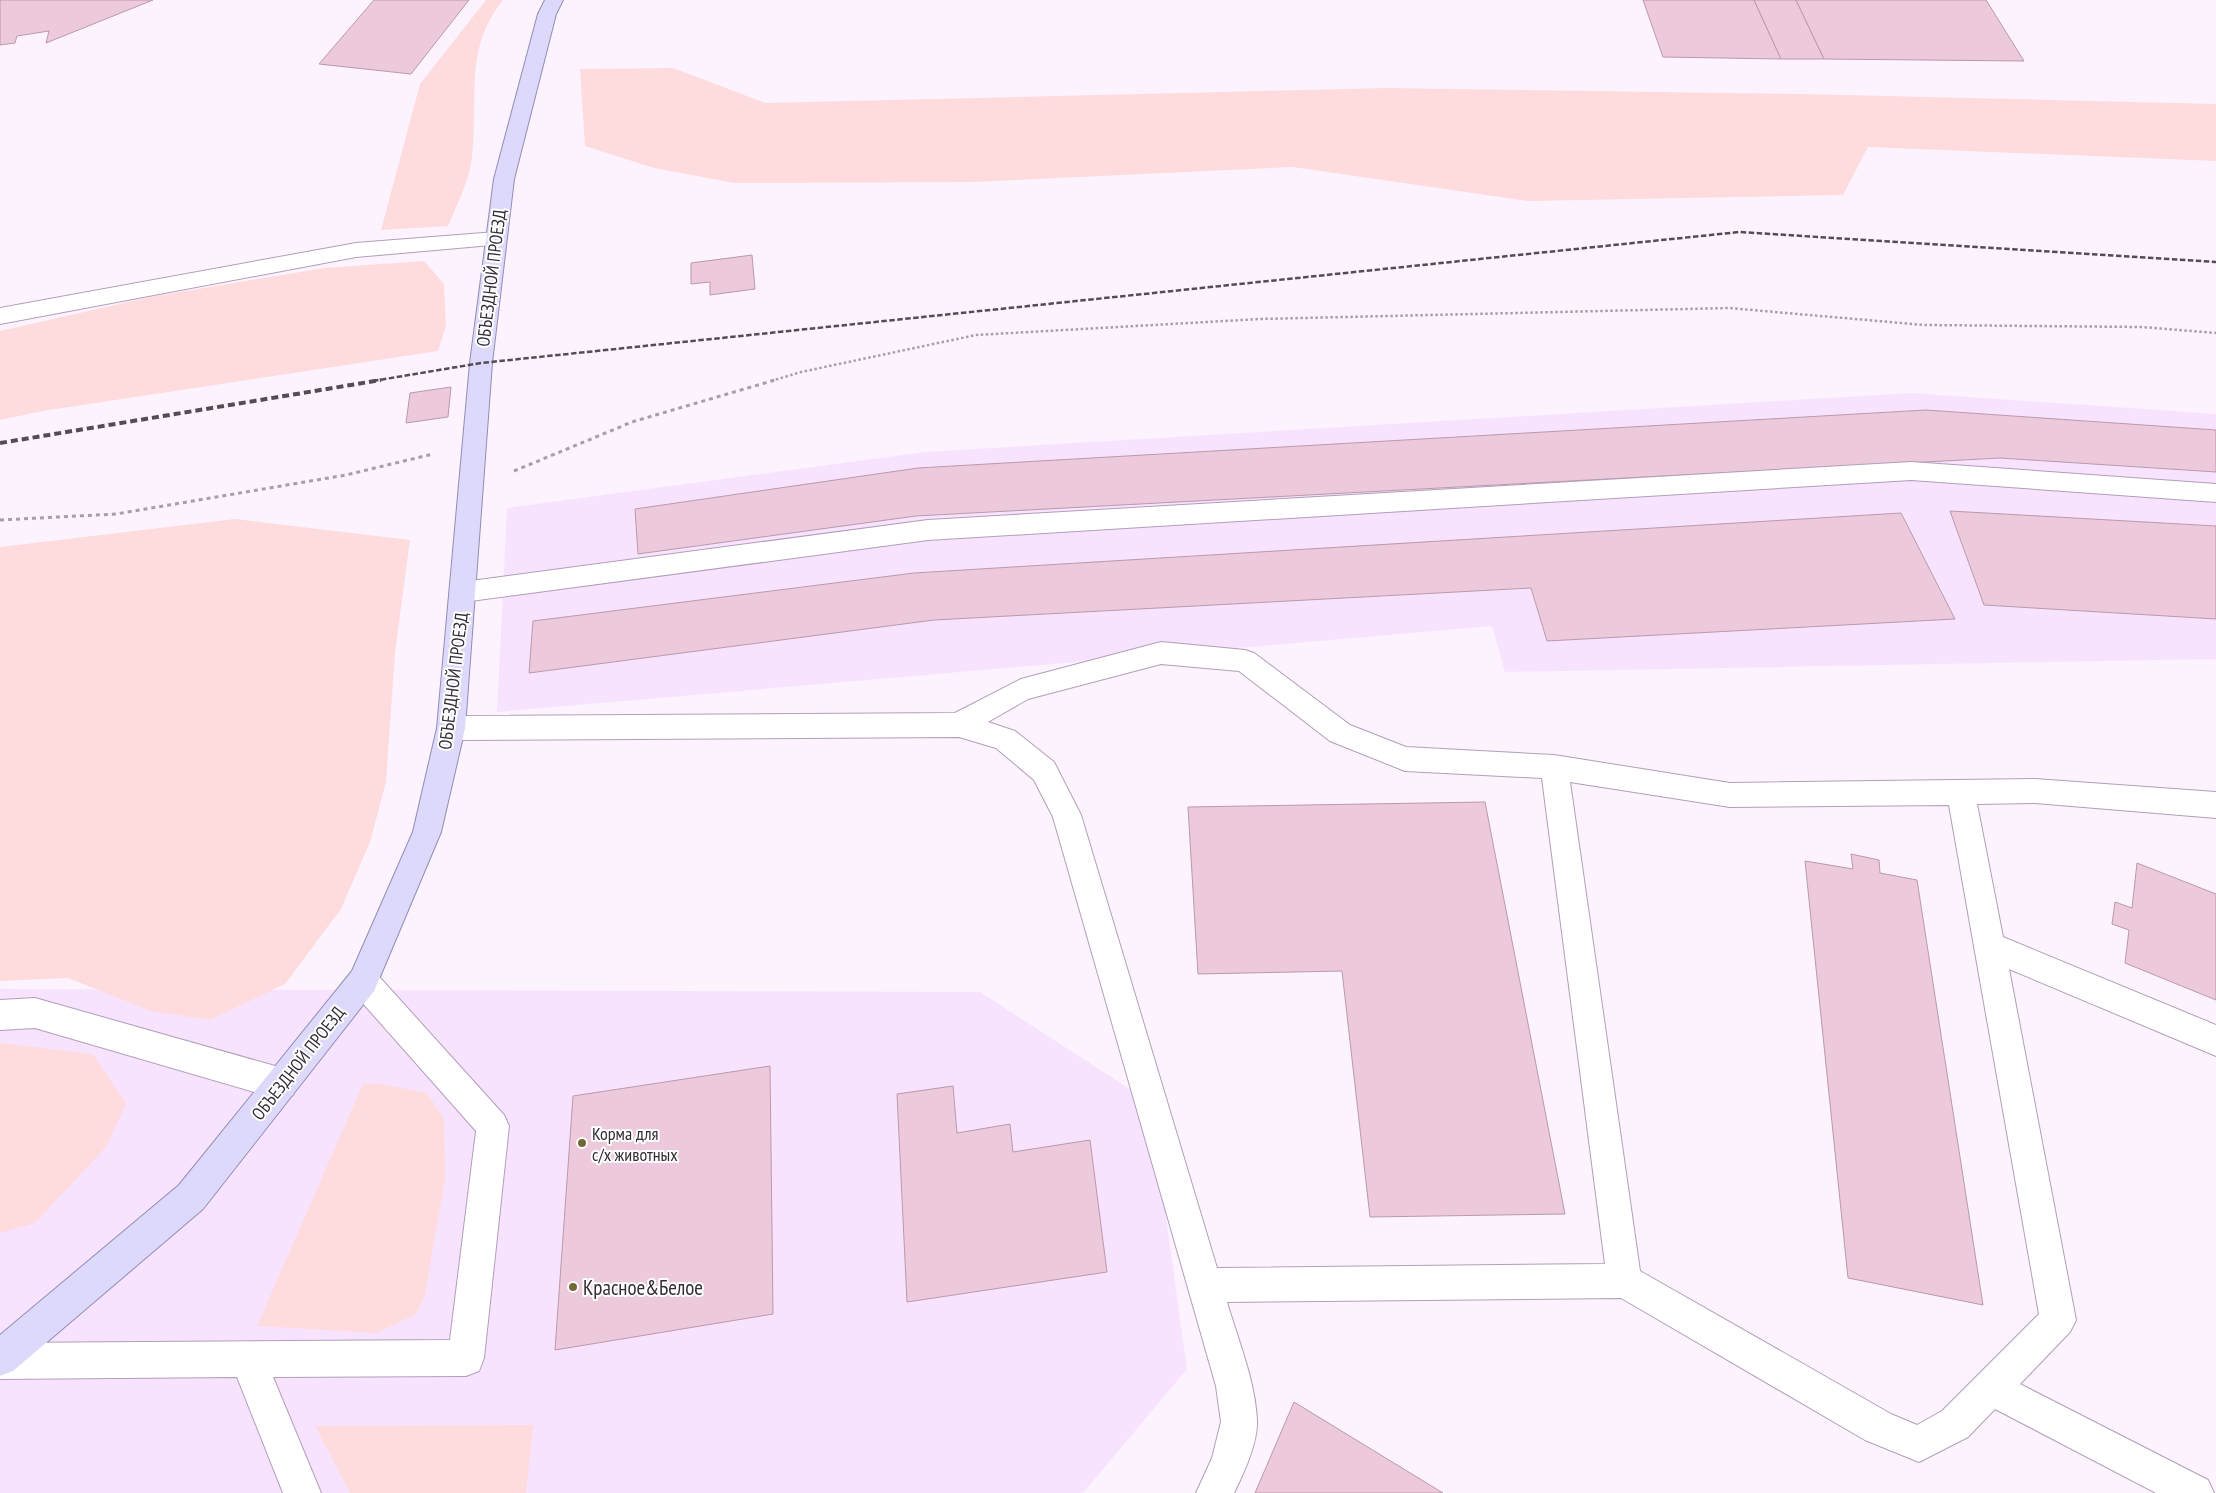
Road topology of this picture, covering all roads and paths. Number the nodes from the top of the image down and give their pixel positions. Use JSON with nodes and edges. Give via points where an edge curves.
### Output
{"nodes":[{"id":1,"x":554,"y":0,"type":"edge"},
{"id":2,"x":496,"y":239,"type":"junction"},
{"id":3,"x":0,"y":316,"type":"edge"},
{"id":4,"x":2216,"y":333,"type":"edge"},
{"id":5,"x":475,"y":444,"type":"junction"},
{"id":6,"x":471,"y":489,"type":"junction"},
{"id":7,"x":2216,"y":493,"type":"edge"},
{"id":8,"x":0,"y":520,"type":"edge"},
{"id":9,"x":463,"y":592,"type":"junction"},
{"id":10,"x":959,"y":725,"type":"junction"},
{"id":11,"x":451,"y":728,"type":"junction"},
{"id":12,"x":1554,"y":767,"type":"junction"},
{"id":13,"x":1960,"y":792,"type":"junction"},
{"id":14,"x":2216,"y":805,"type":"edge"},
{"id":15,"x":1990,"y":946,"type":"junction"},
{"id":16,"x":363,"y":981,"type":"junction"},
{"id":17,"x":0,"y":1015,"type":"edge"},
{"id":18,"x":2216,"y":1041,"type":"edge"},
{"id":19,"x":282,"y":1084,"type":"junction"},
{"id":20,"x":1624,"y":1281,"type":"junction"},
{"id":21,"x":1204,"y":1285,"type":"junction"},
{"id":22,"x":248,"y":1359,"type":"junction"},
{"id":23,"x":0,"y":1360,"type":"edge"},
{"id":24,"x":1991,"y":1388,"type":"junction"},
{"id":25,"x":302,"y":1493,"type":"edge"},
{"id":26,"x":1215,"y":1493,"type":"edge"},
{"id":27,"x":2195,"y":1493,"type":"edge"}],
"edges":[{"from":1,"to":2,"type":"main road","name":"ОБЪЕЗДНОЙ ПРОЕЗД","via":[[547,14],[504,179]]},
{"from":2,"to":3,"type":"street","via":[[356,250]]},
{"from":2,"to":5,"type":"main road","name":"ОБЪЕЗДНОЙ ПРОЕЗД"},
{"from":4,"to":6,"type":"path","via":[[2142,327],[1924,325],[1729,308],[1260,319],[976,335],[802,372],[641,420]]},
{"from":5,"to":6,"type":"main road","name":"ОБЪЕЗДНОЙ ПРОЕЗД"},
{"from":5,"to":8,"type":"path","via":[[346,476],[116,514]]},
{"from":6,"to":9,"type":"main road","name":"ОБЪЕЗДНОЙ ПРОЕЗД"},
{"from":7,"to":9,"type":"street","via":[[1911,470],[928,530]]},
{"from":9,"to":11,"type":"main road","name":"ОБЪЕЗДНОЙ ПРОЕЗД"},
{"from":10,"to":11,"type":"street"},
{"from":10,"to":12,"type":"street","via":[[1021,690],[1162,653],[1245,661],[1340,733],[1405,759]]},
{"from":10,"to":21,"type":"street","via":[[1005,739],[1044,771],[1067,815]]},
{"from":11,"to":16,"type":"main road","name":"ОБЪЕЗДНОЙ ПРОЕЗД","via":[[427,832]]},
{"from":12,"to":13,"type":"street","via":[[1730,795]]},
{"from":12,"to":20,"type":"street"},
{"from":13,"to":14,"type":"street","via":[[2035,791]]},
{"from":13,"to":15,"type":"street"},
{"from":15,"to":18,"type":"street"},
{"from":15,"to":24,"type":"street","via":[[2058,1320]]},
{"from":16,"to":19,"type":"main road","name":"ОБЪЕЗДНОЙ ПРОЕЗД"},
{"from":16,"to":22,"type":"street","via":[[493,1126],[466,1358]]},
{"from":17,"to":19,"type":"street","via":[[35,1013]]},
{"from":19,"to":23,"type":"main road","name":"ОБЪЕЗДНОЙ ПРОЕЗД","via":[[192,1197]]},
{"from":20,"to":21,"type":"street"},
{"from":20,"to":24,"type":"street","via":[[1878,1427],[1920,1444],[1955,1424]]},
{"from":21,"to":26,"type":"street","via":[[1234,1386],[1239,1422],[1230,1461]]},
{"from":22,"to":23,"type":"street"},
{"from":22,"to":25,"type":"street"},
{"from":24,"to":27,"type":"street"}]}
